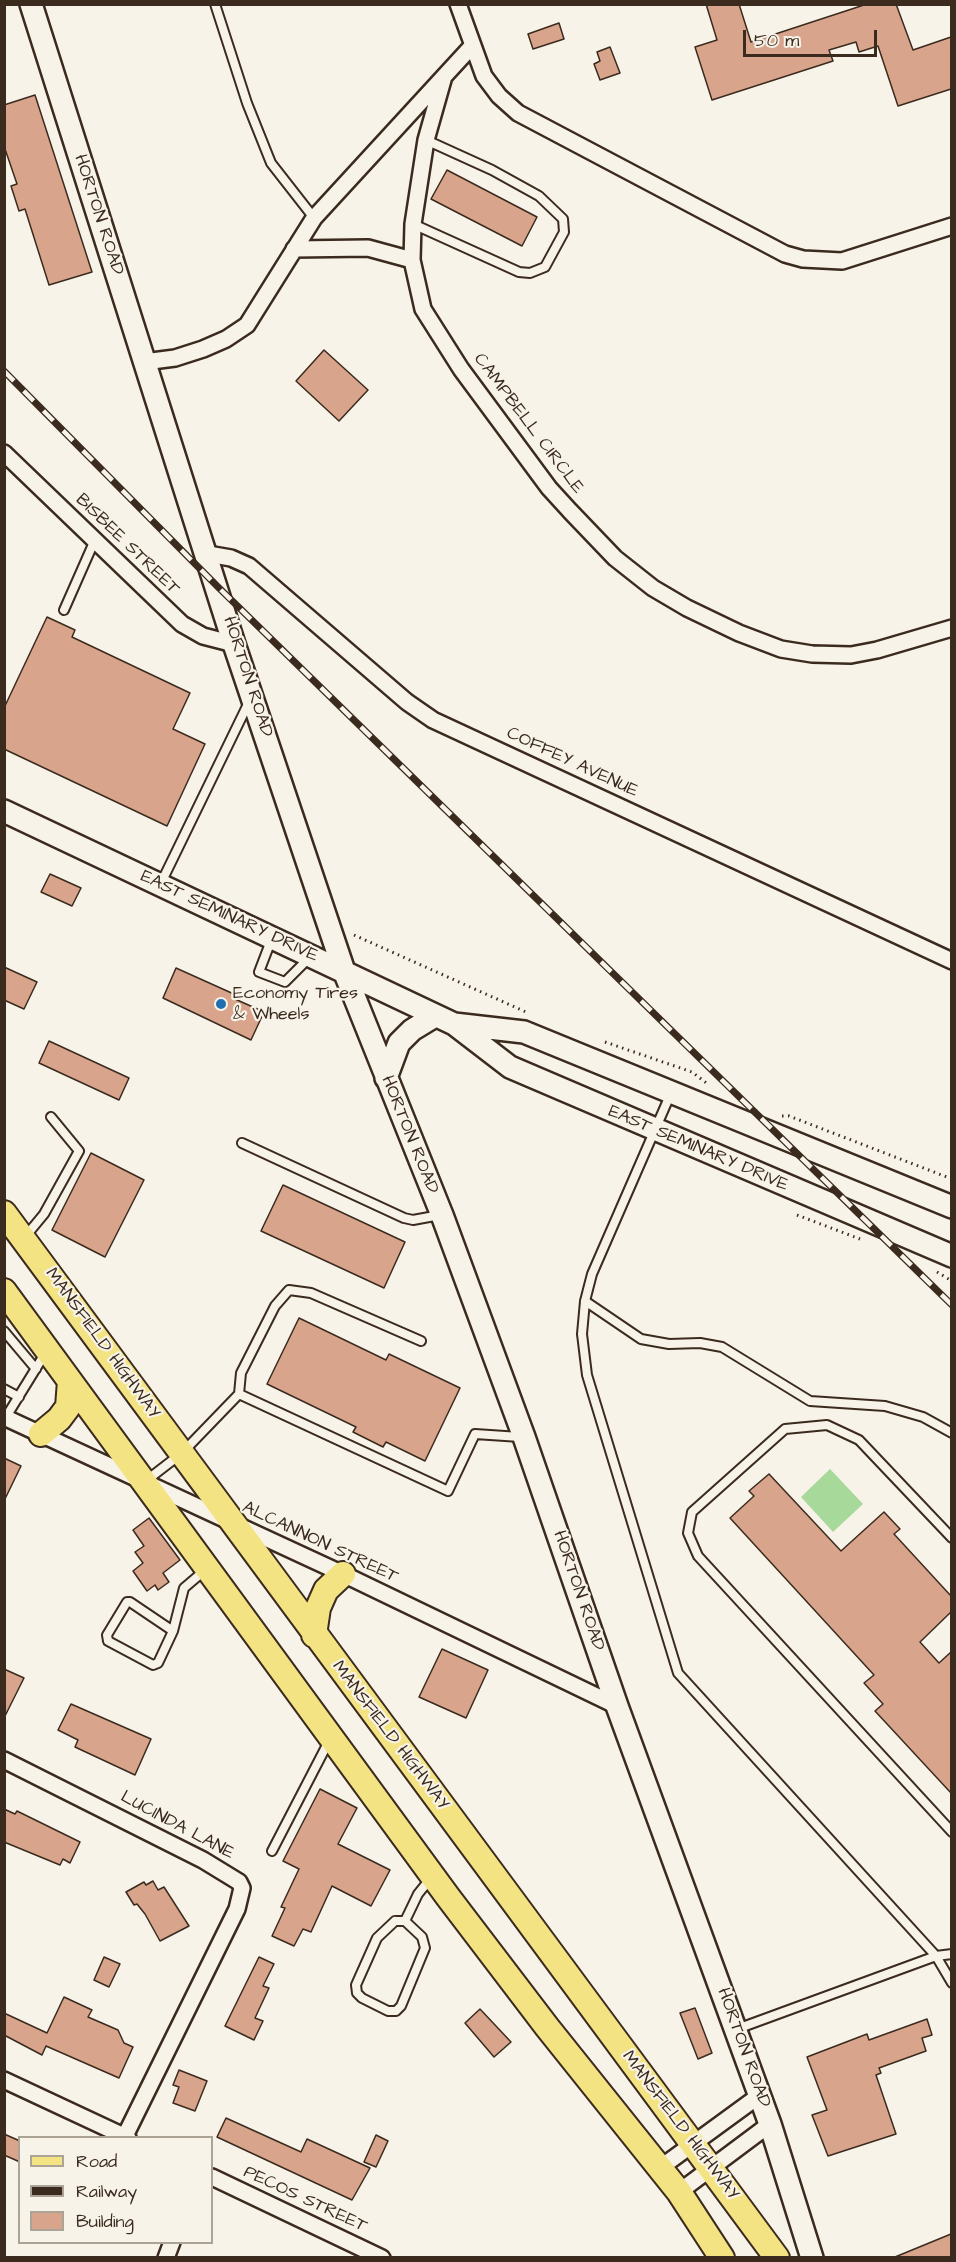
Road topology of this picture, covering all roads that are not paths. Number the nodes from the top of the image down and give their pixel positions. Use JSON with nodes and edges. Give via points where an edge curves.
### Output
{"nodes":[{"id":1,"x":31,"y":4,"type":"edge"},
{"id":2,"x":215,"y":4,"type":"edge"},
{"id":3,"x":458,"y":4,"type":"edge"},
{"id":4,"x":472,"y":46,"type":"junction"},
{"id":5,"x":443,"y":80,"type":"junction"},
{"id":6,"x":426,"y":140,"type":"junction"},
{"id":7,"x":314,"y":218,"type":"junction"},
{"id":8,"x":413,"y":224,"type":"junction"},
{"id":9,"x":951,"y":226,"type":"edge"},
{"id":10,"x":294,"y":249,"type":"junction"},
{"id":11,"x":412,"y":260,"type":"junction"},
{"id":12,"x":144,"y":362,"type":"junction"},
{"id":13,"x":4,"y":453,"type":"edge"},
{"id":14,"x":94,"y":542,"type":"junction"},
{"id":15,"x":208,"y":554,"type":"junction"},
{"id":16,"x":64,"y":610,"type":"dead end"},
{"id":17,"x":951,"y":628,"type":"edge"},
{"id":18,"x":234,"y":644,"type":"junction"},
{"id":19,"x":252,"y":696,"type":"junction"},
{"id":20,"x":4,"y":811,"type":"edge"},
{"id":21,"x":160,"y":884,"type":"junction"},
{"id":22,"x":272,"y":937,"type":"junction"},
{"id":23,"x":311,"y":955,"type":"junction"},
{"id":24,"x":951,"y":961,"type":"edge"},
{"id":25,"x":344,"y":971,"type":"junction"},
{"id":26,"x":444,"y":1020,"type":"junction"},
{"id":27,"x":386,"y":1078,"type":"junction"},
{"id":28,"x":672,"y":1092,"type":"junction"},
{"id":29,"x":51,"y":1117,"type":"dead end"},
{"id":30,"x":655,"y":1130,"type":"junction"},
{"id":31,"x":242,"y":1143,"type":"dead end"},
{"id":32,"x":951,"y":1207,"type":"edge"},
{"id":33,"x":4,"y":1213,"type":"edge"},
{"id":34,"x":442,"y":1215,"type":"junction"},
{"id":35,"x":24,"y":1238,"type":"junction"},
{"id":36,"x":951,"y":1256,"type":"edge"},
{"id":37,"x":585,"y":1301,"type":"junction"},
{"id":38,"x":8,"y":1303,"type":"edge"},
{"id":39,"x":4,"y":1331,"type":"edge"},
{"id":40,"x":422,"y":1341,"type":"dead end"},
{"id":41,"x":42,"y":1359,"type":"junction"},
{"id":42,"x":70,"y":1381,"type":"junction"},
{"id":43,"x":4,"y":1389,"type":"edge"},
{"id":44,"x":239,"y":1394,"type":"junction"},
{"id":45,"x":19,"y":1397,"type":"junction"},
{"id":46,"x":5,"y":1417,"type":"edge"},
{"id":47,"x":951,"y":1433,"type":"edge"},
{"id":48,"x":41,"y":1434,"type":"junction"},
{"id":49,"x":524,"y":1437,"type":"junction"},
{"id":50,"x":182,"y":1453,"type":"junction"},
{"id":51,"x":144,"y":1483,"type":"junction"},
{"id":52,"x":237,"y":1526,"type":"junction"},
{"id":53,"x":951,"y":1538,"type":"edge"},
{"id":54,"x":208,"y":1568,"type":"junction"},
{"id":55,"x":343,"y":1574,"type":"junction"},
{"id":56,"x":173,"y":1630,"type":"junction"},
{"id":57,"x":314,"y":1635,"type":"junction"},
{"id":58,"x":617,"y":1706,"type":"junction"},
{"id":59,"x":331,"y":1737,"type":"junction"},
{"id":60,"x":4,"y":1760,"type":"edge"},
{"id":61,"x":951,"y":1832,"type":"edge"},
{"id":62,"x":272,"y":1851,"type":"dead end"},
{"id":63,"x":432,"y":1875,"type":"junction"},
{"id":64,"x":405,"y":1921,"type":"junction"},
{"id":65,"x":951,"y":1954,"type":"edge"},
{"id":66,"x":936,"y":1956,"type":"junction"},
{"id":67,"x":951,"y":1983,"type":"edge"},
{"id":68,"x":736,"y":2029,"type":"junction"},
{"id":69,"x":4,"y":2080,"type":"edge"},
{"id":70,"x":760,"y":2095,"type":"junction"},
{"id":71,"x":770,"y":2124,"type":"junction"},
{"id":72,"x":124,"y":2136,"type":"edge"},
{"id":73,"x":126,"y":2136,"type":"edge"},
{"id":74,"x":693,"y":2143,"type":"junction"},
{"id":75,"x":711,"y":2167,"type":"junction"},
{"id":76,"x":660,"y":2168,"type":"junction"},
{"id":77,"x":213,"y":2177,"type":"edge"},
{"id":78,"x":679,"y":2192,"type":"junction"},
{"id":79,"x":382,"y":2258,"type":"edge"},
{"id":80,"x":722,"y":2258,"type":"edge"},
{"id":81,"x":777,"y":2258,"type":"edge"},
{"id":82,"x":812,"y":2258,"type":"edge"}],
"edges":[{"from":1,"to":12,"type":"street","name":"HORTON ROAD"},
{"from":2,"to":7,"type":"lane","via":[[247,103],[272,163]]},
{"from":3,"to":4,"type":"street"},
{"from":4,"to":5,"type":"street"},
{"from":4,"to":9,"type":"street","via":[[484,76],[518,112],[785,254],[803,260],[842,261]]},
{"from":5,"to":6,"type":"street","name":"CAMPBELL CIRCLE"},
{"from":5,"to":7,"type":"street"},
{"from":6,"to":8,"type":"street","name":"CAMPBELL CIRCLE"},
{"from":6,"to":8,"type":"lane","via":[[539,196],[563,219],[564,232],[545,267],[530,273],[519,272]]},
{"from":7,"to":10,"type":"street"},
{"from":8,"to":11,"type":"street","name":"CAMPBELL CIRCLE"},
{"from":10,"to":11,"type":"street","via":[[368,248]]},
{"from":10,"to":12,"type":"street","via":[[247,325],[203,349]]},
{"from":11,"to":17,"type":"street","name":"CAMPBELL CIRCLE","via":[[423,309],[461,369],[549,488],[615,558],[654,588],[687,609],[760,642],[812,654],[851,655]]},
{"from":12,"to":15,"type":"street","name":"HORTON ROAD"},
{"from":13,"to":14,"type":"street","name":"BISBEE STREET"},
{"from":14,"to":16,"type":"lane"},
{"from":14,"to":18,"type":"street","name":"BISBEE STREET","via":[[182,624],[203,636]]},
{"from":15,"to":18,"type":"street","name":"HORTON ROAD"},
{"from":15,"to":24,"type":"street","name":"COFFEY AVENUE","via":[[249,566],[433,720]]},
{"from":18,"to":19,"type":"street","name":"HORTON ROAD"},
{"from":19,"to":21,"type":"lane"},
{"from":19,"to":25,"type":"street","name":"HORTON ROAD"},
{"from":20,"to":21,"type":"street","name":"EAST SEMINARY DRIVE"},
{"from":21,"to":22,"type":"street","name":"EAST SEMINARY DRIVE"},
{"from":22,"to":23,"type":"street","name":"EAST SEMINARY DRIVE"},
{"from":22,"to":23,"type":"lane","via":[[258,969],[282,983]]},
{"from":23,"to":25,"type":"street","name":"EAST SEMINARY DRIVE"},
{"from":25,"to":26,"type":"street","name":"EAST SEMINARY DRIVE"},
{"from":25,"to":27,"type":"street","name":"HORTON ROAD"},
{"from":26,"to":27,"type":"street","via":[[412,1030],[399,1043]]},
{"from":26,"to":28,"type":"street","name":"EAST SEMINARY DRIVE","via":[[524,1032]]},
{"from":26,"to":30,"type":"street","name":"EAST SEMINARY DRIVE","via":[[510,1067]]},
{"from":27,"to":34,"type":"street","name":"HORTON ROAD"},
{"from":28,"to":30,"type":"lane"},
{"from":28,"to":32,"type":"street","name":"EAST SEMINARY DRIVE"},
{"from":29,"to":35,"type":"lane","via":[[79,1151],[44,1214]]},
{"from":30,"to":36,"type":"street","name":"EAST SEMINARY DRIVE"},
{"from":30,"to":37,"type":"lane","via":[[592,1274]]},
{"from":31,"to":34,"type":"lane","via":[[404,1218]]},
{"from":33,"to":35,"type":"main road","name":"MANSFIELD HIGHWAY"},
{"from":34,"to":49,"type":"street","name":"HORTON ROAD"},
{"from":35,"to":50,"type":"main road","name":"MANSFIELD HIGHWAY"},
{"from":37,"to":47,"type":"lane","via":[[641,1339],[722,1347],[810,1401],[885,1406],[923,1417]]},
{"from":37,"to":66,"type":"lane","via":[[582,1334],[587,1375],[678,1673]]},
{"from":38,"to":41,"type":"main road"},
{"from":39,"to":41,"type":"lane"},
{"from":40,"to":44,"type":"lane","via":[[311,1293],[289,1290],[275,1306],[242,1373]]},
{"from":41,"to":42,"type":"main road"},
{"from":41,"to":45,"type":"lane"},
{"from":42,"to":48,"type":"main road","via":[[68,1407]]},
{"from":42,"to":51,"type":"main road"},
{"from":43,"to":45,"type":"lane"},
{"from":44,"to":49,"type":"lane","via":[[448,1491],[475,1434]]},
{"from":44,"to":50,"type":"lane"},
{"from":45,"to":46,"type":"lane"},
{"from":46,"to":48,"type":"street","name":"ALCANNON STREET"},
{"from":48,"to":51,"type":"street","name":"ALCANNON STREET"},
{"from":49,"to":58,"type":"street","name":"HORTON ROAD"},
{"from":50,"to":51,"type":"lane"},
{"from":50,"to":52,"type":"main road","name":"MANSFIELD HIGHWAY"},
{"from":51,"to":52,"type":"street","name":"ALCANNON STREET"},
{"from":51,"to":54,"type":"main road"},
{"from":52,"to":55,"type":"street","name":"ALCANNON STREET"},
{"from":52,"to":57,"type":"main road","name":"MANSFIELD HIGHWAY"},
{"from":53,"to":61,"type":"lane","via":[[859,1440],[827,1425],[785,1430],[692,1512],[687,1533],[698,1556]]},
{"from":54,"to":56,"type":"lane","via":[[184,1588]]},
{"from":54,"to":59,"type":"main road"},
{"from":55,"to":57,"type":"main road","via":[[326,1590],[318,1608]]},
{"from":55,"to":58,"type":"street","name":"ALCANNON STREET"},
{"from":56,"to":56,"type":"lane","via":[[158,1663],[153,1665],[108,1641],[107,1635],[127,1602]]},
{"from":57,"to":74,"type":"main road","name":"MANSFIELD HIGHWAY"},
{"from":58,"to":68,"type":"street","name":"HORTON ROAD"},
{"from":59,"to":62,"type":"lane"},
{"from":59,"to":63,"type":"main road"},
{"from":60,"to":73,"type":"street","name":"LUCINDA LANE","via":[[203,1860],[239,1882],[242,1888],[237,1909]]},
{"from":63,"to":64,"type":"lane"},
{"from":63,"to":76,"type":"main road"},
{"from":64,"to":64,"type":"lane","via":[[395,1922],[377,1938],[356,1984],[362,1998],[388,2011],[401,2006],[425,1948],[422,1936]]},
{"from":65,"to":66,"type":"lane"},
{"from":66,"to":67,"type":"lane"},
{"from":66,"to":68,"type":"lane"},
{"from":68,"to":70,"type":"street","name":"HORTON ROAD"},
{"from":69,"to":72,"type":"street"},
{"from":70,"to":71,"type":"street","name":"HORTON ROAD"},
{"from":70,"to":74,"type":"street"},
{"from":71,"to":75,"type":"street"},
{"from":71,"to":82,"type":"street","name":"HORTON ROAD"},
{"from":74,"to":75,"type":"main road","name":"MANSFIELD HIGHWAY"},
{"from":74,"to":76,"type":"street"},
{"from":75,"to":78,"type":"street"},
{"from":75,"to":81,"type":"main road","name":"MANSFIELD HIGHWAY"},
{"from":76,"to":78,"type":"main road"},
{"from":77,"to":79,"type":"street","name":"PECOS STREET"},
{"from":78,"to":80,"type":"main road"}]}
